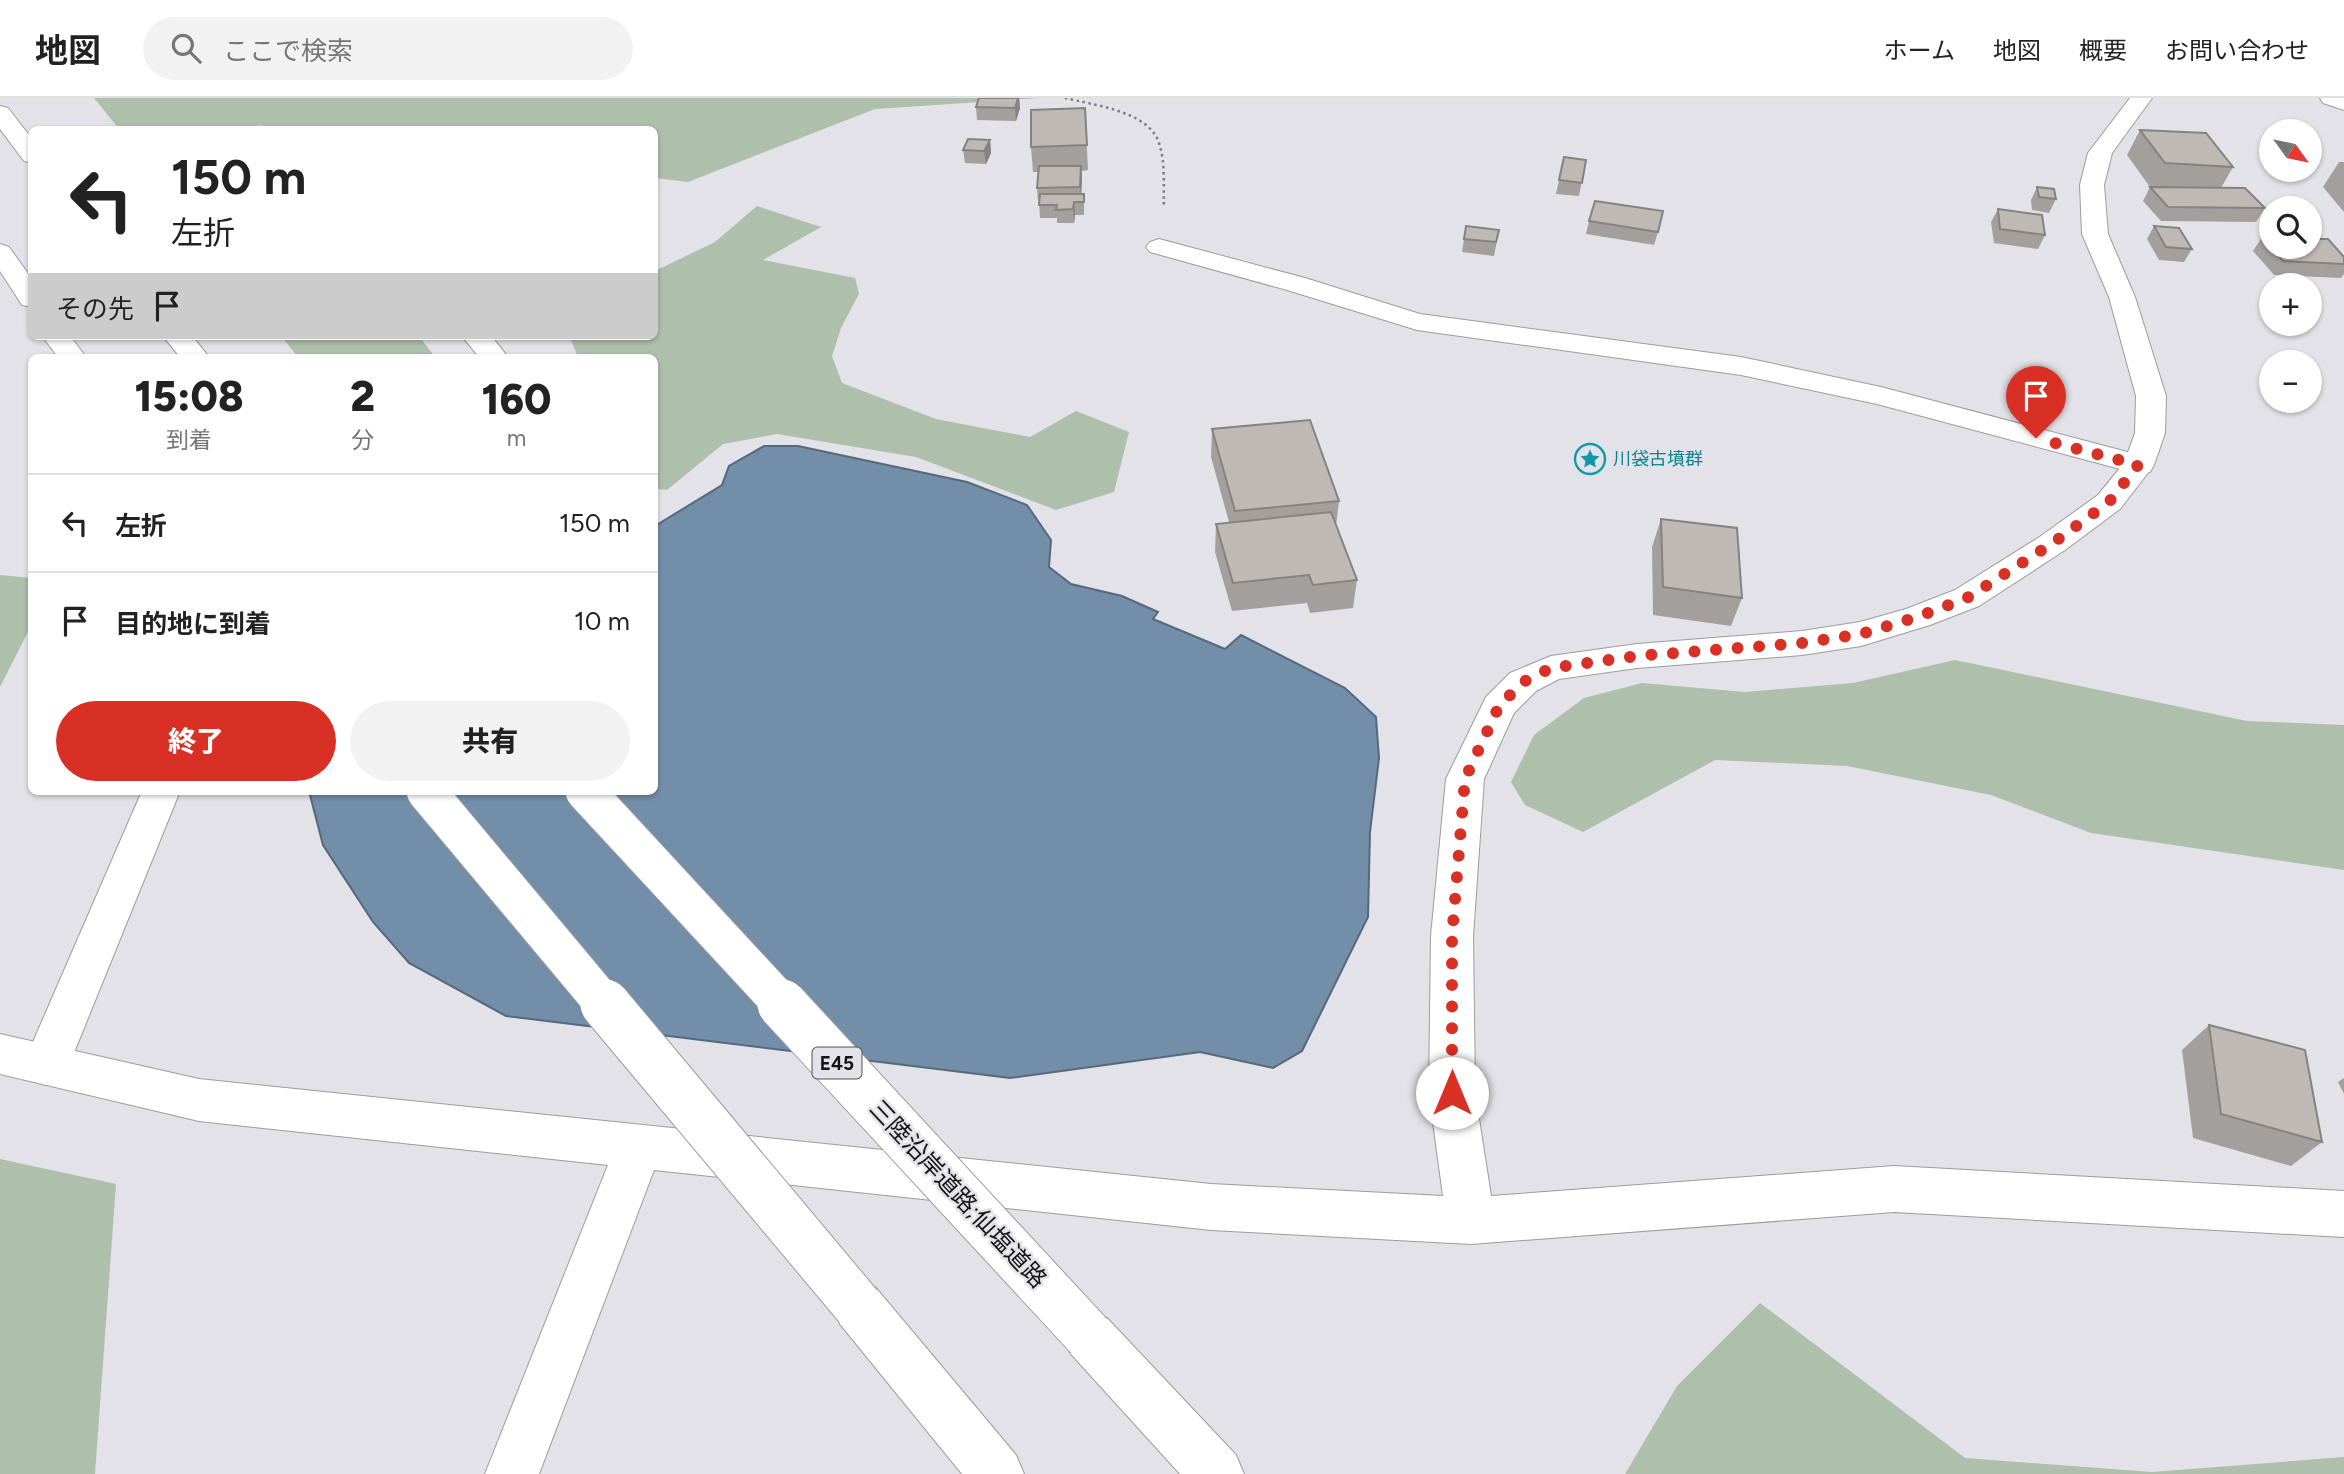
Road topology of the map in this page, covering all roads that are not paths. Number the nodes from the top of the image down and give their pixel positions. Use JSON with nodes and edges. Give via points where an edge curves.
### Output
{"nodes":[{"id":1,"x":2141,"y":98,"type":"edge"},
{"id":2,"x":2331,"y":98,"type":"edge"},
{"id":3,"x":2344,"y":103,"type":"edge"},
{"id":4,"x":0,"y":113,"type":"edge"},
{"id":5,"x":28,"y":151,"type":"edge"},
{"id":6,"x":1159,"y":247,"type":"road end"},
{"id":7,"x":0,"y":252,"type":"edge"},
{"id":8,"x":28,"y":293,"type":"edge"},
{"id":9,"x":59,"y":340,"type":"edge"},
{"id":10,"x":180,"y":340,"type":"edge"},
{"id":11,"x":479,"y":340,"type":"edge"},
{"id":12,"x":70,"y":354,"type":"edge"},
{"id":13,"x":192,"y":354,"type":"edge"},
{"id":14,"x":491,"y":354,"type":"edge"},
{"id":15,"x":2138,"y":465,"type":"junction"},
{"id":16,"x":159,"y":795,"type":"edge"},
{"id":17,"x":429,"y":795,"type":"edge"},
{"id":18,"x":589,"y":795,"type":"edge"},
{"id":19,"x":0,"y":1054,"type":"edge"},
{"id":20,"x":46,"y":1065,"type":"junction"},
{"id":21,"x":638,"y":1149,"type":"junction"},
{"id":22,"x":2344,"y":1214,"type":"edge"},
{"id":23,"x":1471,"y":1221,"type":"junction"},
{"id":24,"x":512,"y":1474,"type":"edge"},
{"id":25,"x":997,"y":1474,"type":"edge"},
{"id":26,"x":1217,"y":1474,"type":"edge"}],
"edges":[{"from":1,"to":15,"type":"main road","via":[[2100,153],[2092,185],[2095,234],[2122,297],[2151,396],[2150,433]]},
{"from":2,"to":3,"type":"main road"},
{"from":4,"to":5,"type":"main road"},
{"from":6,"to":15,"type":"main road","via":[[1417,322],[1741,366],[1881,396]]},
{"from":7,"to":8,"type":"main road"},
{"from":9,"to":12,"type":"main road"},
{"from":10,"to":13,"type":"main road"},
{"from":11,"to":14,"type":"main road"},
{"from":15,"to":23,"type":"main road","via":[[2109,502],[2053,543],[1967,598],[1917,617],[1861,634],[1802,643],[1551,668],[1523,682],[1499,706],[1465,779],[1452,936],[1452,1093]]},
{"from":16,"to":20,"type":"main road"},
{"from":17,"to":25,"type":"main road","bridge":true},
{"from":18,"to":26,"type":"main road","name":"三陸沿岸道路;仙塩道路","number":"E45","bridge":true},
{"from":19,"to":20,"type":"main road"},
{"from":20,"to":21,"type":"main road","via":[[199,1100]]},
{"from":21,"to":23,"type":"main road","via":[[1211,1207]]},
{"from":21,"to":24,"type":"main road"},
{"from":22,"to":23,"type":"main road","via":[[1894,1189]]}]}
